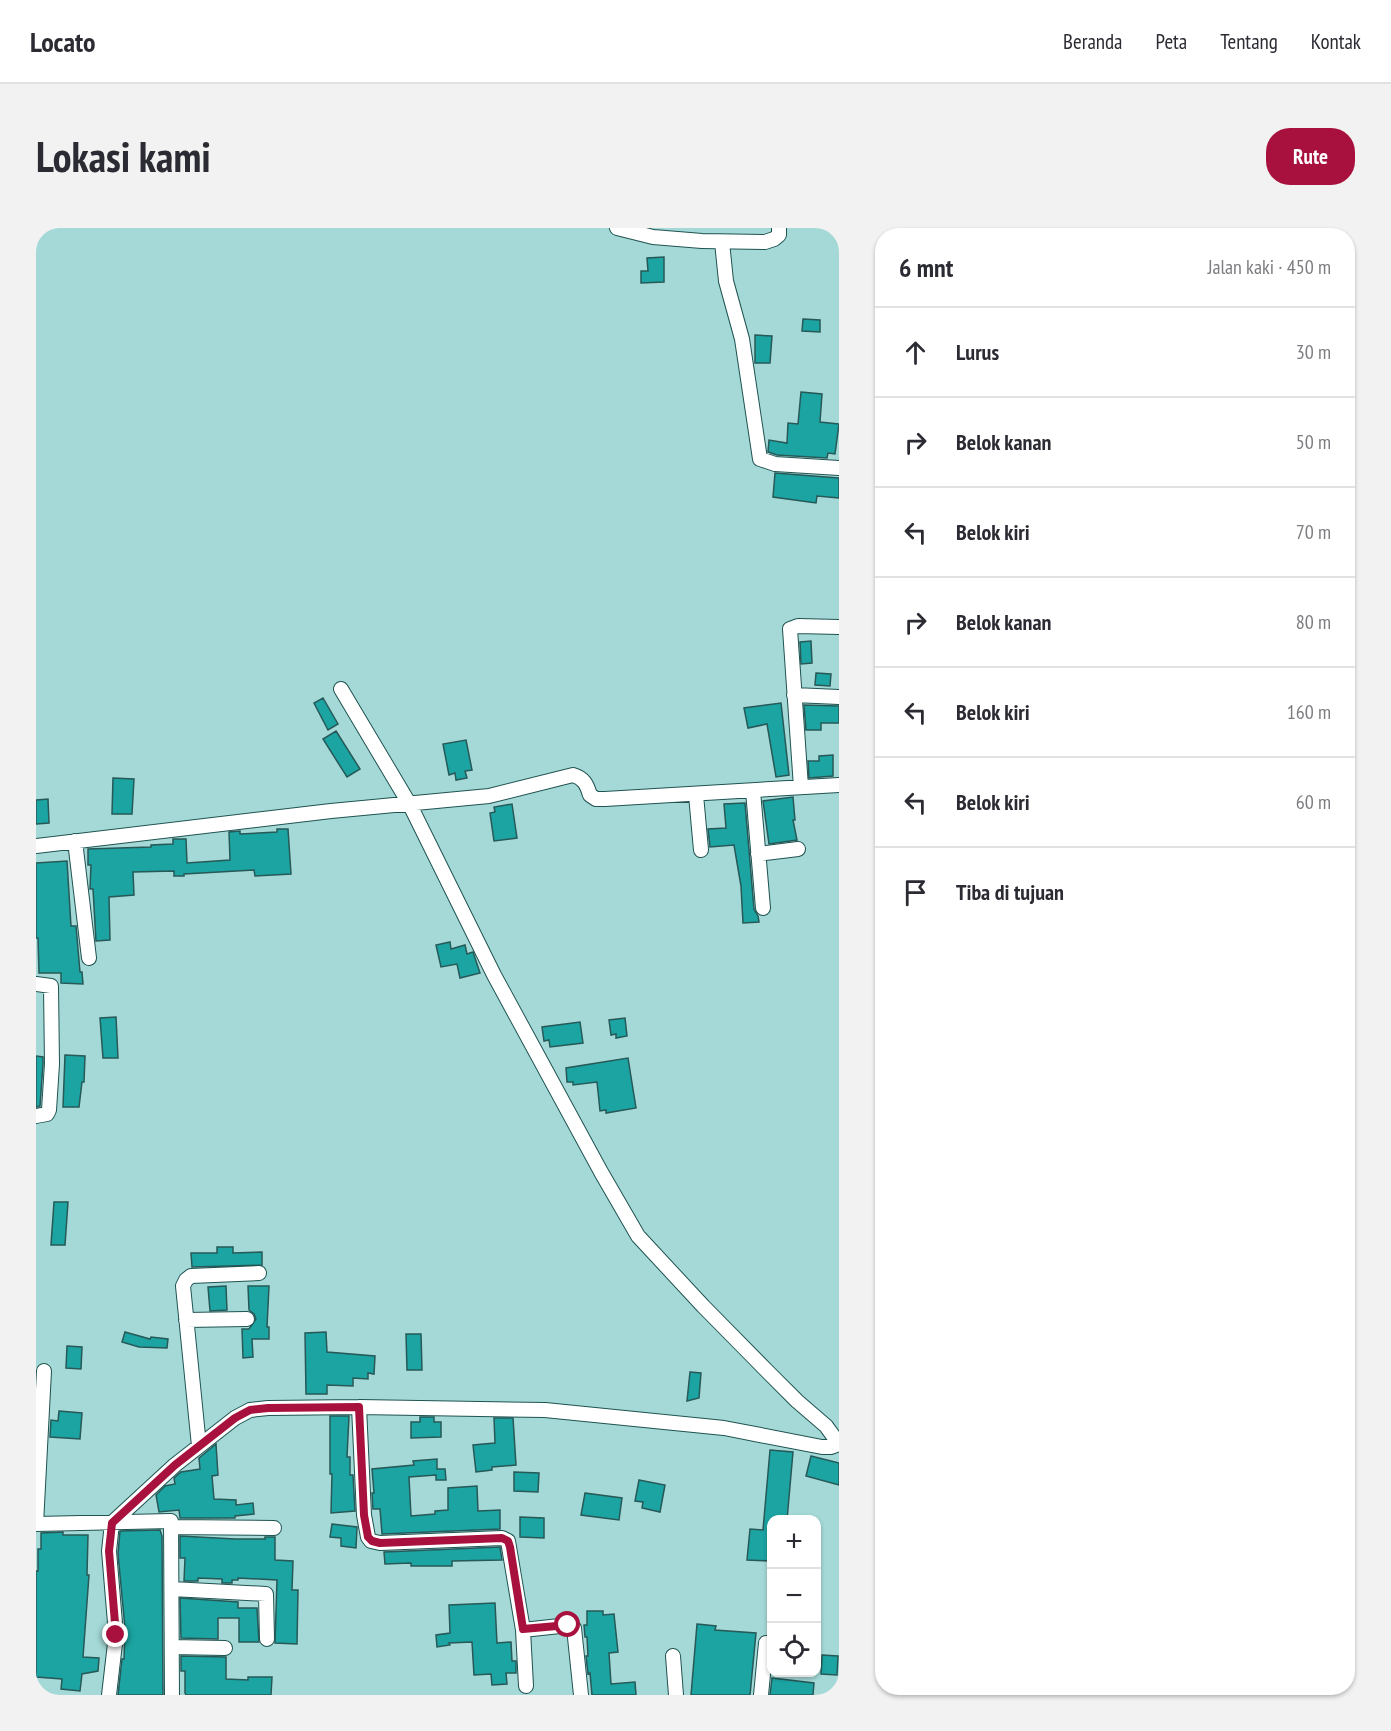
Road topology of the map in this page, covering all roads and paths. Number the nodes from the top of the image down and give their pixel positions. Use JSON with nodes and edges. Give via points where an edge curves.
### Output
{"nodes":[{"id":1,"x":617,"y":228,"type":"edge"},
{"id":2,"x":779,"y":228,"type":"edge"},
{"id":3,"x":722,"y":242,"type":"junction"},
{"id":4,"x":839,"y":468,"type":"edge"},
{"id":5,"x":839,"y":627,"type":"edge"},
{"id":6,"x":341,"y":689,"type":"dead end"},
{"id":7,"x":794,"y":695,"type":"junction"},
{"id":8,"x":839,"y":697,"type":"edge"},
{"id":9,"x":839,"y":785,"type":"edge"},
{"id":10,"x":801,"y":787,"type":"junction"},
{"id":11,"x":753,"y":791,"type":"junction"},
{"id":12,"x":696,"y":795,"type":"junction"},
{"id":13,"x":410,"y":805,"type":"junction"},
{"id":14,"x":75,"y":841,"type":"junction"},
{"id":15,"x":36,"y":846,"type":"edge"},
{"id":16,"x":798,"y":849,"type":"dead end"},
{"id":17,"x":701,"y":850,"type":"dead end"},
{"id":18,"x":758,"y":854,"type":"junction"},
{"id":19,"x":763,"y":908,"type":"dead end"},
{"id":20,"x":88,"y":958,"type":"dead end"},
{"id":21,"x":36,"y":984,"type":"edge"},
{"id":22,"x":36,"y":1116,"type":"edge"},
{"id":23,"x":259,"y":1273,"type":"dead end"},
{"id":24,"x":247,"y":1319,"type":"dead end"},
{"id":25,"x":186,"y":1320,"type":"junction"},
{"id":26,"x":44,"y":1371,"type":"dead end"},
{"id":27,"x":359,"y":1407,"type":"junction"},
{"id":28,"x":839,"y":1444,"type":"edge"},
{"id":29,"x":199,"y":1446,"type":"junction"},
{"id":30,"x":112,"y":1523,"type":"junction"},
{"id":31,"x":172,"y":1527,"type":"junction"},
{"id":32,"x":274,"y":1528,"type":"dead end"},
{"id":33,"x":172,"y":1589,"type":"junction"},
{"id":34,"x":523,"y":1629,"type":"junction"},
{"id":35,"x":267,"y":1639,"type":"dead end"},
{"id":36,"x":766,"y":1643,"type":"dead end"},
{"id":37,"x":172,"y":1647,"type":"junction"},
{"id":38,"x":225,"y":1648,"type":"dead end"},
{"id":39,"x":673,"y":1656,"type":"dead end"},
{"id":40,"x":526,"y":1686,"type":"dead end"},
{"id":41,"x":109,"y":1695,"type":"edge"},
{"id":42,"x":172,"y":1695,"type":"edge"},
{"id":43,"x":581,"y":1695,"type":"edge"},
{"id":44,"x":676,"y":1695,"type":"edge"},
{"id":45,"x":761,"y":1695,"type":"edge"}],
"edges":[{"from":1,"to":3,"type":"street","via":[[653,237]]},
{"from":2,"to":3,"type":"street","via":[[774,239],[765,242]]},
{"from":3,"to":4,"type":"street","via":[[760,459],[776,464]]},
{"from":5,"to":7,"type":"street","via":[[790,628]]},
{"from":6,"to":13,"type":"street"},
{"from":7,"to":8,"type":"street"},
{"from":7,"to":10,"type":"street"},
{"from":9,"to":10,"type":"street"},
{"from":10,"to":11,"type":"street"},
{"from":11,"to":12,"type":"street"},
{"from":11,"to":18,"type":"street"},
{"from":12,"to":13,"type":"street","via":[[596,798],[573,774],[489,796]]},
{"from":12,"to":17,"type":"street"},
{"from":13,"to":14,"type":"street"},
{"from":13,"to":28,"type":"street","via":[[494,975],[638,1236],[769,1373],[826,1425]]},
{"from":14,"to":15,"type":"street"},
{"from":14,"to":20,"type":"street"},
{"from":16,"to":18,"type":"street"},
{"from":18,"to":19,"type":"street"},
{"from":21,"to":22,"type":"street","via":[[51,986],[52,1064],[49,1110]]},
{"from":23,"to":25,"type":"street","via":[[191,1276],[183,1286]]},
{"from":24,"to":25,"type":"street"},
{"from":25,"to":29,"type":"street"},
{"from":26,"to":30,"type":"street","via":[[36,1524]]},
{"from":27,"to":28,"type":"street","via":[[545,1410],[724,1428],[822,1447]]},
{"from":27,"to":29,"type":"street","via":[[250,1410]]},
{"from":27,"to":34,"type":"street","via":[[368,1537],[380,1543],[502,1538],[508,1541]]},
{"from":29,"to":30,"type":"street"},
{"from":30,"to":31,"type":"street","via":[[170,1521]]},
{"from":30,"to":41,"type":"street","via":[[109,1551],[116,1635]]},
{"from":31,"to":32,"type":"street"},
{"from":31,"to":33,"type":"street"},
{"from":33,"to":35,"type":"street","via":[[266,1594]]},
{"from":33,"to":37,"type":"street"},
{"from":34,"to":40,"type":"street"},
{"from":34,"to":43,"type":"street","via":[[568,1625],[574,1628]]},
{"from":36,"to":45,"type":"street"},
{"from":37,"to":38,"type":"street"},
{"from":37,"to":42,"type":"street"},
{"from":39,"to":44,"type":"street"}]}
